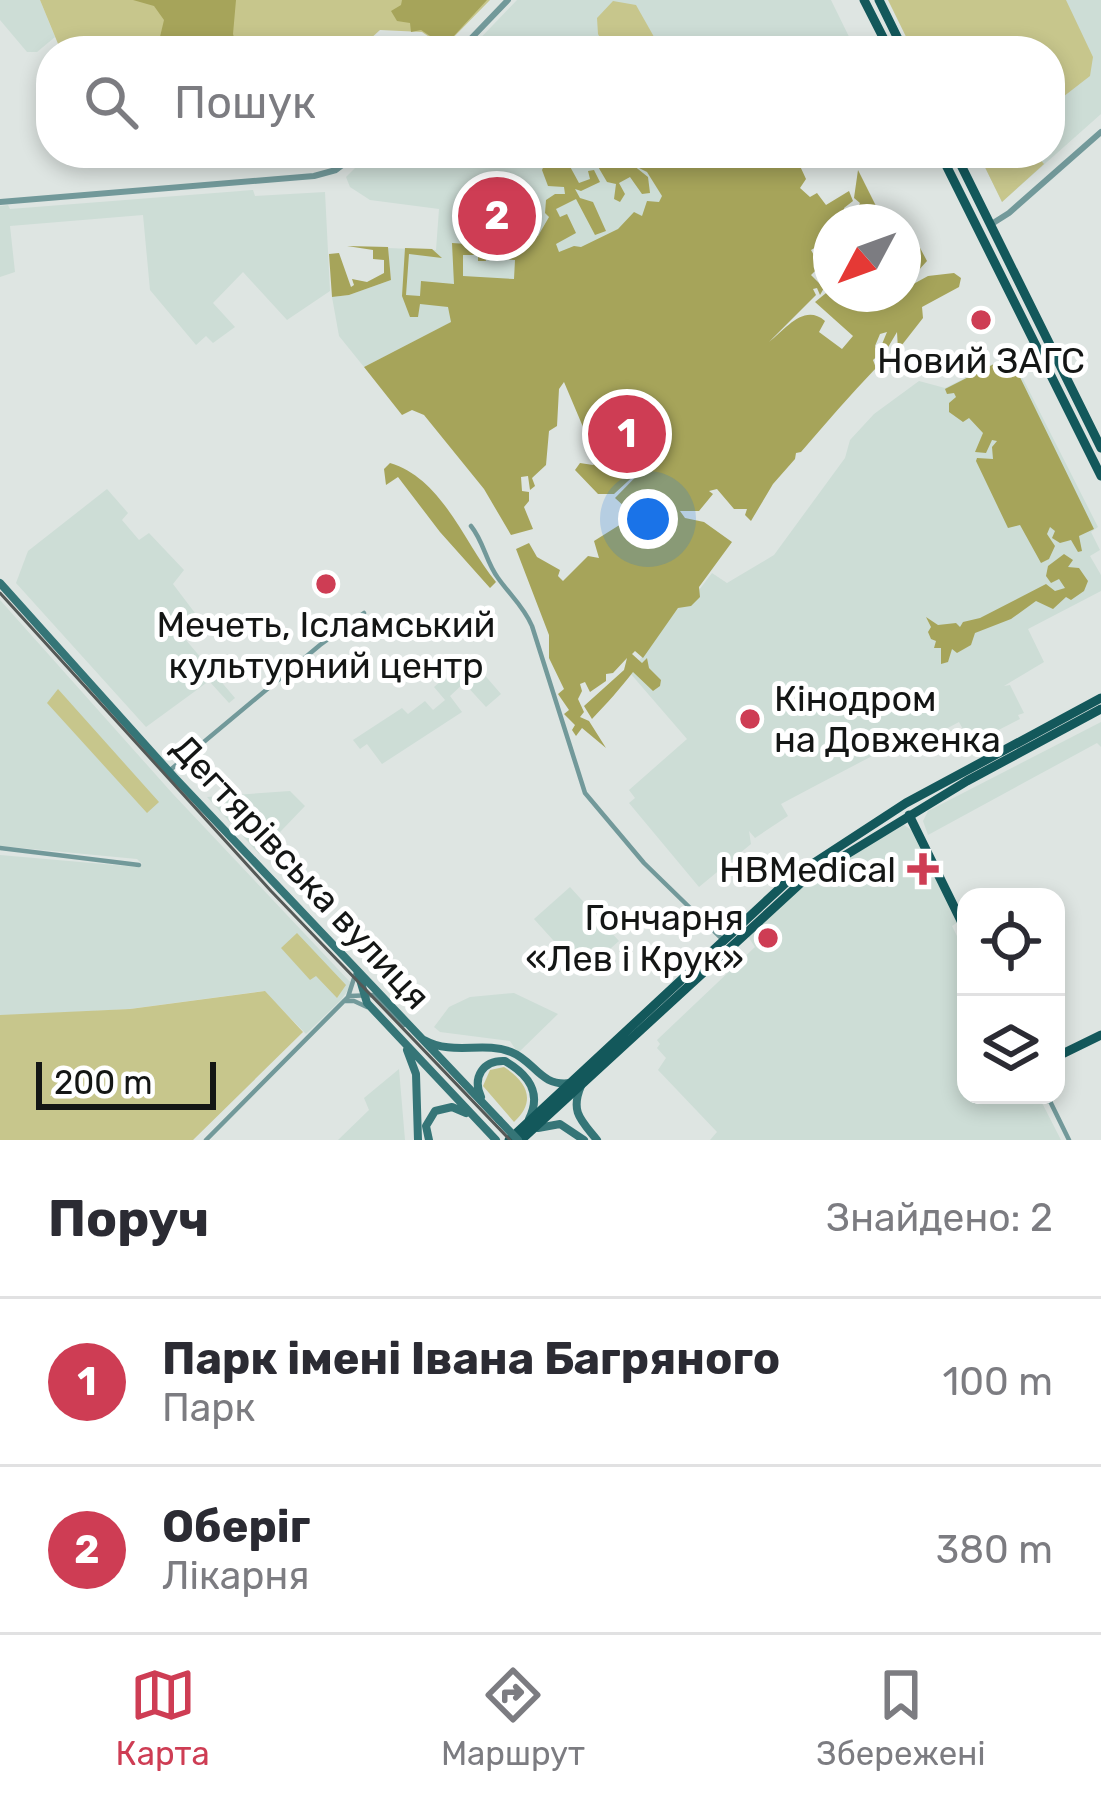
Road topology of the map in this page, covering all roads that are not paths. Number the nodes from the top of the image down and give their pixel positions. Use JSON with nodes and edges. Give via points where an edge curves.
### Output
{"nodes":[{"id":1,"x":508,"y":0,"type":"edge"},
{"id":2,"x":864,"y":0,"type":"edge"},
{"id":3,"x":879,"y":0,"type":"edge"},
{"id":4,"x":473,"y":36,"type":"edge"},
{"id":5,"x":882,"y":36,"type":"edge"},
{"id":6,"x":897,"y":36,"type":"edge"},
{"id":7,"x":1101,"y":132,"type":"edge"},
{"id":8,"x":1065,"y":164,"type":"edge"},
{"id":9,"x":339,"y":168,"type":"edge"},
{"id":10,"x":947,"y":168,"type":"edge"},
{"id":11,"x":962,"y":168,"type":"edge"},
{"id":12,"x":1060,"y":168,"type":"edge"},
{"id":13,"x":0,"y":202,"type":"edge"},
{"id":14,"x":990,"y":225,"type":"junction"},
{"id":15,"x":1101,"y":448,"type":"edge"},
{"id":16,"x":1101,"y":476,"type":"edge"},
{"id":17,"x":471,"y":526,"type":"dead end"},
{"id":18,"x":0,"y":583,"type":"edge"},
{"id":19,"x":364,"y":613,"type":"dead end"},
{"id":20,"x":1101,"y":695,"type":"edge"},
{"id":21,"x":1101,"y":709,"type":"edge"},
{"id":22,"x":1083,"y":713,"type":"junction"},
{"id":23,"x":1034,"y":731,"type":"junction"},
{"id":24,"x":170,"y":771,"type":"junction"},
{"id":25,"x":909,"y":815,"type":"junction"},
{"id":26,"x":0,"y":848,"type":"edge"},
{"id":27,"x":139,"y":865,"type":"dead end"},
{"id":28,"x":957,"y":914,"type":"edge"},
{"id":29,"x":723,"y":940,"type":"junction"},
{"id":30,"x":354,"y":967,"type":"junction"},
{"id":31,"x":363,"y":993,"type":"junction"},
{"id":32,"x":346,"y":999,"type":"junction"},
{"id":33,"x":380,"y":1018,"type":"junction"},
{"id":34,"x":410,"y":1027,"type":"junction"},
{"id":35,"x":1101,"y":1035,"type":"edge"},
{"id":36,"x":418,"y":1036,"type":"junction"},
{"id":37,"x":404,"y":1043,"type":"junction"},
{"id":38,"x":1065,"y":1053,"type":"edge"},
{"id":39,"x":576,"y":1084,"type":"junction"},
{"id":40,"x":1051,"y":1104,"type":"edge"},
{"id":41,"x":488,"y":1108,"type":"junction"},
{"id":42,"x":478,"y":1120,"type":"junction"},
{"id":43,"x":528,"y":1128,"type":"junction"},
{"id":44,"x":206,"y":1140,"type":"edge"},
{"id":45,"x":418,"y":1140,"type":"edge"},
{"id":46,"x":429,"y":1140,"type":"edge"},
{"id":47,"x":496,"y":1140,"type":"edge"},
{"id":48,"x":509,"y":1140,"type":"edge"},
{"id":49,"x":520,"y":1140,"type":"edge"},
{"id":50,"x":584,"y":1140,"type":"edge"},
{"id":51,"x":597,"y":1140,"type":"edge"},
{"id":52,"x":1069,"y":1140,"type":"edge"}],
"edges":[{"from":1,"to":4,"type":"street"},
{"from":2,"to":5,"type":"main road"},
{"from":3,"to":6,"type":"main road"},
{"from":7,"to":8,"type":"street"},
{"from":9,"to":13,"type":"street"},
{"from":10,"to":16,"type":"main road"},
{"from":11,"to":14,"type":"main road"},
{"from":12,"to":14,"type":"street"},
{"from":14,"to":15,"type":"main road"},
{"from":17,"to":29,"type":"street","via":[[532,626],[585,793]]},
{"from":18,"to":24,"type":"main road","name":"Дегтярівська вулиця"},
{"from":19,"to":24,"type":"street"},
{"from":20,"to":22,"type":"main road"},
{"from":20,"to":23,"type":"main road"},
{"from":21,"to":22,"type":"main road"},
{"from":22,"to":23,"type":"main road"},
{"from":22,"to":25,"type":"main road"},
{"from":23,"to":29,"type":"main road","via":[[808,865]]},
{"from":24,"to":30,"type":"main road","name":"Дегтярівська вулиця"},
{"from":25,"to":28,"type":"main road"},
{"from":25,"to":39,"type":"main road","via":[[790,892]]},
{"from":26,"to":27,"type":"street"},
{"from":29,"to":39,"type":"main road"},
{"from":30,"to":31,"type":"main road","name":"Дегтярівська вулиця"},
{"from":30,"to":32,"type":"street"},
{"from":30,"to":34,"type":"main road","name":"Дегтярівська вулиця"},
{"from":31,"to":32,"type":"street"},
{"from":31,"to":33,"type":"main road","name":"Дегтярівська вулиця"},
{"from":31,"to":34,"type":"street"},
{"from":32,"to":33,"type":"street"},
{"from":32,"to":44,"type":"street"},
{"from":33,"to":37,"type":"main road","name":"Дегтярівська вулиця"},
{"from":34,"to":36,"type":"main road","name":"Дегтярівська вулиця"},
{"from":35,"to":38,"type":"main road"},
{"from":36,"to":39,"type":"main road","via":[[446,1049],[508,1051],[548,1082]]},
{"from":36,"to":41,"type":"main road","name":"Дегтярівська вулиця"},
{"from":37,"to":42,"type":"main road","name":"Дегтярівська вулиця"},
{"from":37,"to":45,"type":"main road","via":[[416,1074]]},
{"from":39,"to":43,"type":"main road"},
{"from":39,"to":51,"type":"main road","via":[[577,1115]]},
{"from":40,"to":52,"type":"street"},
{"from":41,"to":43,"type":"main road","via":[[478,1076],[505,1061],[535,1091]]},
{"from":41,"to":49,"type":"main road","name":"Дегтярівська вулиця","bridge":true},
{"from":42,"to":46,"type":"main road","via":[[439,1108],[428,1121]]},
{"from":42,"to":47,"type":"main road","name":"Дегтярівська вулиця"},
{"from":43,"to":48,"type":"main road"},
{"from":43,"to":49,"type":"main road"},
{"from":43,"to":50,"type":"main road","via":[[560,1124]]}]}
